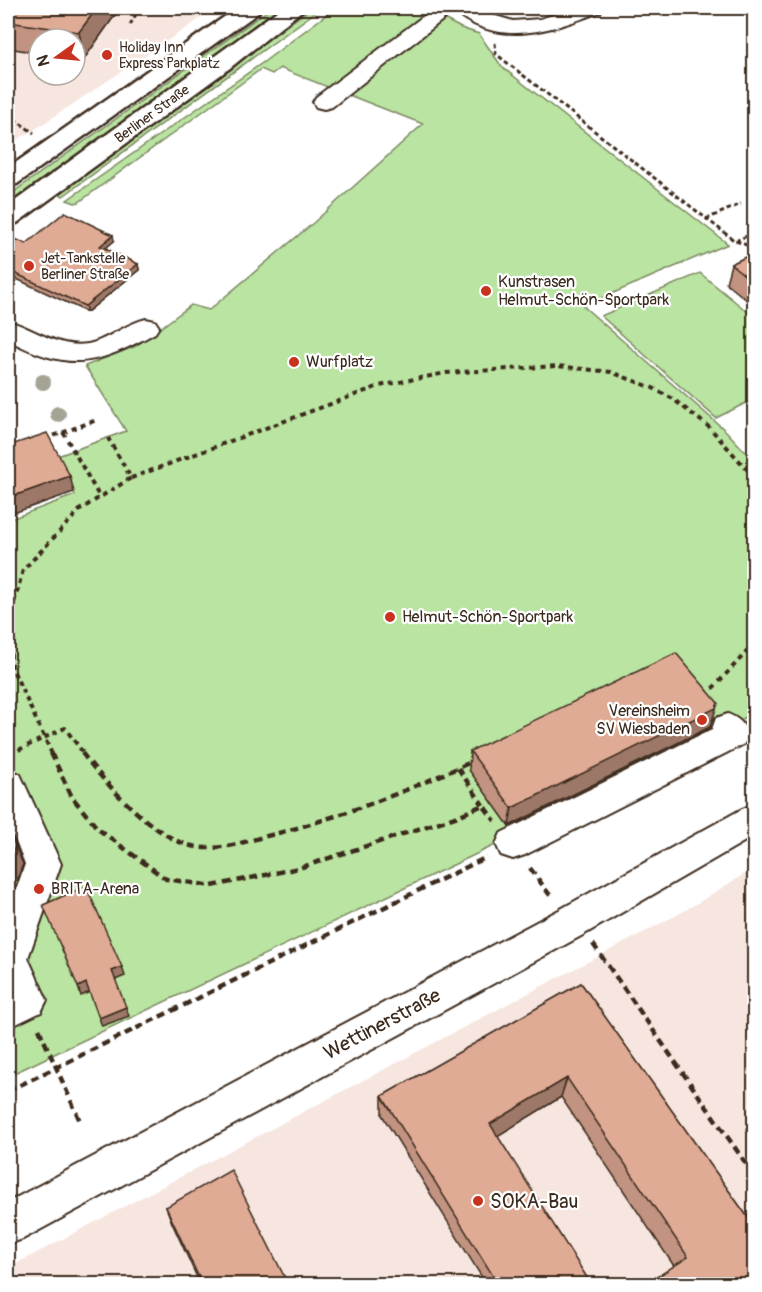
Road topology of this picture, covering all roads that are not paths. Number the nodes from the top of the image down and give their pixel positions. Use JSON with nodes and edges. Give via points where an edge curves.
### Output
{"nodes":[{"id":1,"x":250,"y":8,"type":"edge"},
{"id":2,"x":294,"y":8,"type":"edge"},
{"id":3,"x":446,"y":8,"type":"edge"},
{"id":4,"x":463,"y":8,"type":"edge"},
{"id":5,"x":593,"y":8,"type":"edge"},
{"id":6,"x":324,"y":102,"type":"dead end"},
{"id":7,"x":82,"y":125,"type":"junction"},
{"id":8,"x":8,"y":165,"type":"edge"},
{"id":9,"x":8,"y":179,"type":"edge"},
{"id":10,"x":8,"y":218,"type":"edge"},
{"id":11,"x":146,"y":327,"type":"dead end"},
{"id":12,"x":8,"y":330,"type":"edge"},
{"id":13,"x":728,"y":728,"type":"dead end"},
{"id":14,"x":8,"y":784,"type":"edge"},
{"id":15,"x":754,"y":819,"type":"edge"},
{"id":16,"x":513,"y":844,"type":"road end"},
{"id":17,"x":8,"y":1010,"type":"edge"},
{"id":18,"x":8,"y":1224,"type":"edge"}],
"edges":[{"from":1,"to":7,"type":"main road","name":"Berliner Straße"},
{"from":2,"to":10,"type":"main road","name":"Berliner Straße"},
{"from":3,"to":6,"type":"street"},
{"from":4,"to":5,"type":"street","via":[[494,25],[515,29],[531,28]]},
{"from":7,"to":8,"type":"main road"},
{"from":7,"to":9,"type":"main road","name":"Berliner Straße"},
{"from":11,"to":12,"type":"street","via":[[115,346],[84,354],[44,349]]},
{"from":13,"to":16,"type":"street","via":[[732,734]]},
{"from":14,"to":17,"type":"street","via":[[43,864],[10,958],[28,1000]]},
{"from":15,"to":18,"type":"street","name":"Wettinerstraße"}]}
